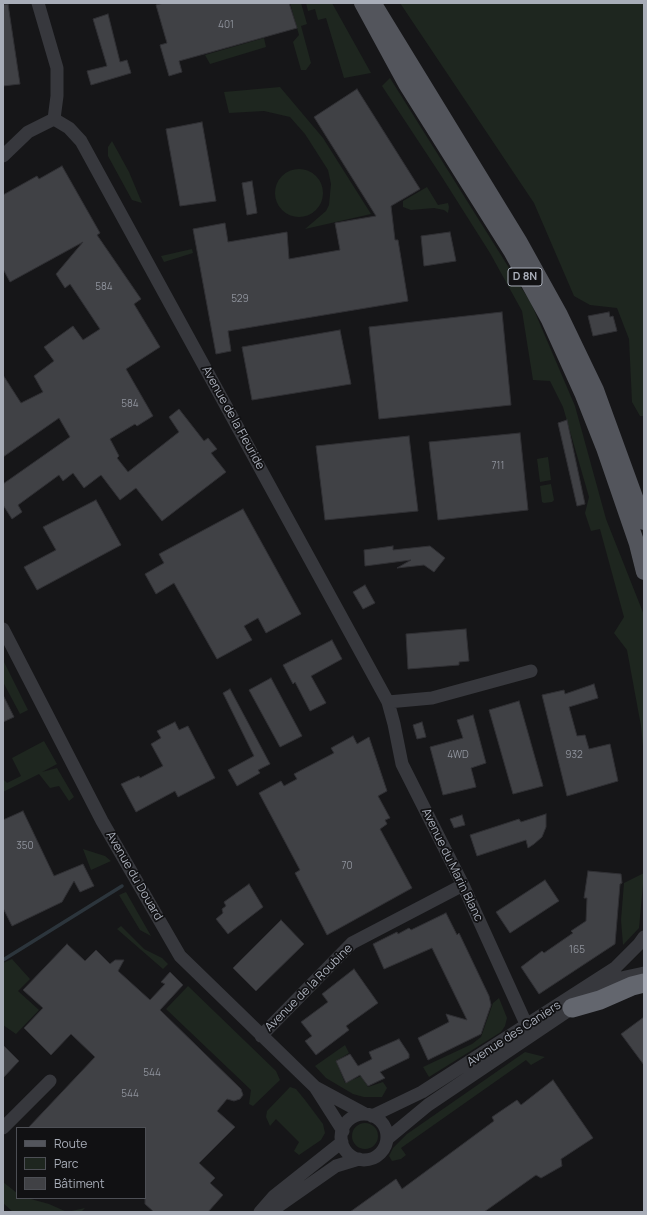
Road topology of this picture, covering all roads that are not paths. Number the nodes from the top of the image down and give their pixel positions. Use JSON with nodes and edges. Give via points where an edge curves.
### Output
{"nodes":[{"id":1,"x":38,"y":3,"type":"edge"},
{"id":2,"x":362,"y":3,"type":"edge"},
{"id":3,"x":374,"y":3,"type":"edge"},
{"id":4,"x":54,"y":120,"type":"junction"},
{"id":5,"x":3,"y":156,"type":"edge"},
{"id":6,"x":644,"y":522,"type":"edge"},
{"id":7,"x":644,"y":572,"type":"edge"},
{"id":8,"x":3,"y":629,"type":"edge"},
{"id":9,"x":531,"y":671,"type":"dead end"},
{"id":10,"x":388,"y":702,"type":"junction"},
{"id":11,"x":463,"y":885,"type":"junction"},
{"id":12,"x":644,"y":937,"type":"edge"},
{"id":13,"x":644,"y":973,"type":"edge"},
{"id":14,"x":644,"y":983,"type":"edge"},
{"id":15,"x":572,"y":1008,"type":"junction"},
{"id":16,"x":527,"y":1026,"type":"junction"},
{"id":17,"x":261,"y":1036,"type":"junction"},
{"id":18,"x":50,"y":1081,"type":"dead end"},
{"id":19,"x":315,"y":1087,"type":"junction"},
{"id":20,"x":369,"y":1115,"type":"junction"},
{"id":21,"x":3,"y":1128,"type":"edge"},
{"id":22,"x":342,"y":1136,"type":"junction"},
{"id":23,"x":387,"y":1139,"type":"junction"},
{"id":24,"x":359,"y":1159,"type":"junction"},
{"id":25,"x":260,"y":1212,"type":"edge"},
{"id":26,"x":270,"y":1212,"type":"edge"}],
"edges":[{"from":1,"to":4,"type":"street","via":[[57,68]]},
{"from":2,"to":7,"type":"main road","number":"D 8N","via":[[406,84],[511,251],[548,320],[583,395],[604,448]]},
{"from":3,"to":6,"type":"main road","number":"D 8N","via":[[519,241],[560,315],[596,390]]},
{"from":4,"to":5,"type":"street","via":[[28,132]]},
{"from":4,"to":10,"type":"street","name":"Avenue de la Fleuride","via":[[68,128],[81,141]]},
{"from":8,"to":17,"type":"street","name":"Avenue du Douard","via":[[102,821],[180,956]]},
{"from":9,"to":10,"type":"street","via":[[432,698]]},
{"from":10,"to":11,"type":"street","name":"Avenue du Marin Blanc","via":[[402,764]]},
{"from":11,"to":16,"type":"street","name":"Avenue du Marin Blanc"},
{"from":11,"to":17,"type":"street","name":"Avenue de la Roubine","via":[[352,943]]},
{"from":12,"to":16,"type":"street","name":"Avenue des Caniers","via":[[615,968]]},
{"from":13,"to":15,"type":"street","name":"Avenue des Caniers","via":[[621,978]]},
{"from":14,"to":15,"type":"highway"},
{"from":15,"to":23,"type":"street","name":"Avenue des Caniers","via":[[428,1105]]},
{"from":16,"to":20,"type":"street","name":"Avenue des Caniers","via":[[422,1092]]},
{"from":17,"to":19,"type":"street","name":"Avenue du Douard"},
{"from":18,"to":21,"type":"street"},
{"from":19,"to":20,"type":"street","name":"Avenue du Douard"},
{"from":19,"to":22,"type":"street","name":"Avenue du Douard"},
{"from":20,"to":22,"type":"street","via":[[351,1119]]},
{"from":20,"to":23,"type":"street","via":[[384,1125]]},
{"from":22,"to":24,"type":"street","via":[[348,1153]]},
{"from":22,"to":25,"type":"street","via":[[274,1196]]},
{"from":23,"to":24,"type":"street","via":[[385,1147],[374,1158]]},
{"from":24,"to":26,"type":"street","via":[[336,1166]]}]}
